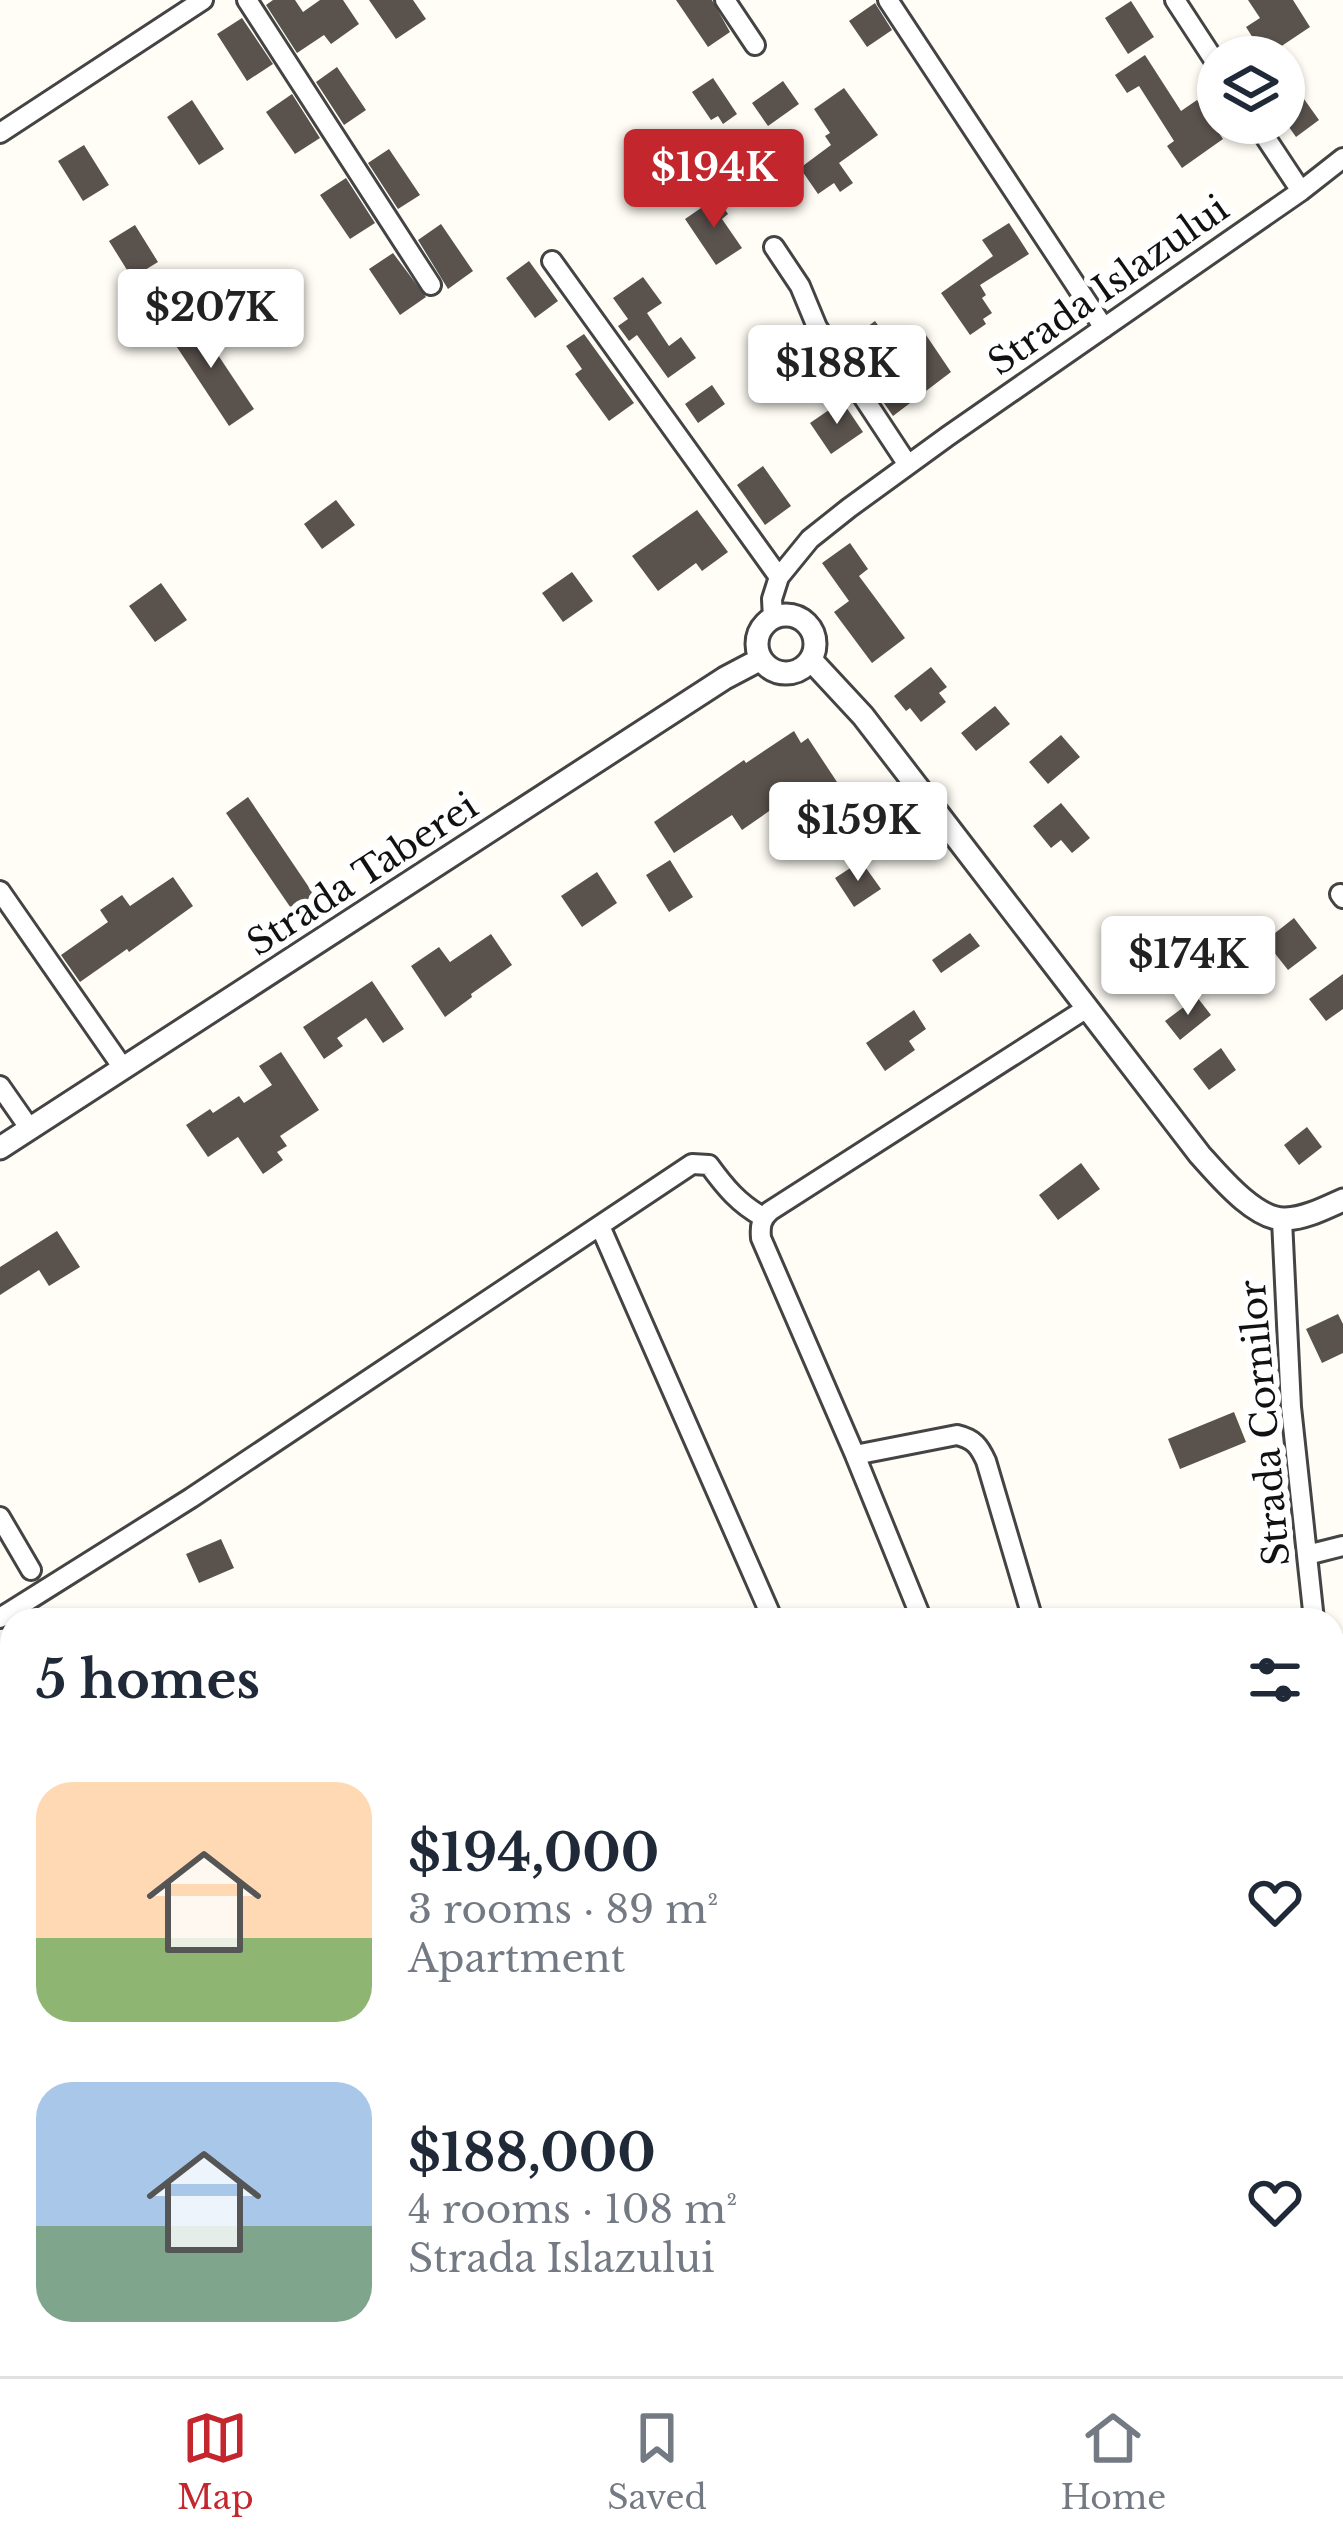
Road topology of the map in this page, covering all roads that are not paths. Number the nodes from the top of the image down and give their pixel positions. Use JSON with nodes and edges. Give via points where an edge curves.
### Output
{"nodes":[{"id":1,"x":203,"y":0,"type":"edge"},
{"id":2,"x":247,"y":0,"type":"edge"},
{"id":3,"x":725,"y":0,"type":"edge"},
{"id":4,"x":888,"y":0,"type":"edge"},
{"id":5,"x":1174,"y":0,"type":"edge"},
{"id":6,"x":1198,"y":36,"type":"edge"},
{"id":7,"x":755,"y":45,"type":"dead end"},
{"id":8,"x":0,"y":133,"type":"edge"},
{"id":9,"x":1270,"y":144,"type":"edge"},
{"id":10,"x":1343,"y":158,"type":"edge"},
{"id":11,"x":1301,"y":191,"type":"junction"},
{"id":12,"x":773,"y":248,"type":"dead end"},
{"id":13,"x":552,"y":261,"type":"dead end"},
{"id":14,"x":431,"y":285,"type":"dead end"},
{"id":15,"x":1104,"y":328,"type":"junction"},
{"id":16,"x":908,"y":465,"type":"junction"},
{"id":17,"x":779,"y":577,"type":"junction"},
{"id":18,"x":772,"y":619,"type":"junction"},
{"id":19,"x":761,"y":659,"type":"junction"},
{"id":20,"x":812,"y":660,"type":"junction"},
{"id":21,"x":0,"y":891,"type":"edge"},
{"id":22,"x":1087,"y":1008,"type":"junction"},
{"id":23,"x":123,"y":1068,"type":"junction"},
{"id":24,"x":0,"y":1086,"type":"edge"},
{"id":25,"x":30,"y":1129,"type":"junction"},
{"id":26,"x":0,"y":1148,"type":"edge"},
{"id":27,"x":1343,"y":1200,"type":"edge"},
{"id":28,"x":764,"y":1217,"type":"junction"},
{"id":29,"x":1282,"y":1220,"type":"junction"},
{"id":30,"x":600,"y":1226,"type":"junction"},
{"id":31,"x":855,"y":1455,"type":"junction"},
{"id":32,"x":0,"y":1517,"type":"edge"},
{"id":33,"x":1343,"y":1546,"type":"edge"},
{"id":34,"x":1307,"y":1555,"type":"junction"},
{"id":35,"x":31,"y":1570,"type":"dead end"},
{"id":36,"x":16,"y":1608,"type":"edge"},
{"id":37,"x":767,"y":1608,"type":"edge"},
{"id":38,"x":917,"y":1608,"type":"edge"},
{"id":39,"x":1029,"y":1608,"type":"edge"},
{"id":40,"x":1313,"y":1608,"type":"edge"}],
"edges":[{"from":1,"to":8,"type":"street"},
{"from":2,"to":14,"type":"street"},
{"from":3,"to":7,"type":"street"},
{"from":4,"to":15,"type":"street"},
{"from":5,"to":6,"type":"street"},
{"from":9,"to":11,"type":"street"},
{"from":10,"to":11,"type":"street","name":"Strada Islazului"},
{"from":11,"to":15,"type":"street","name":"Strada Islazului"},
{"from":12,"to":16,"type":"street"},
{"from":13,"to":17,"type":"street"},
{"from":15,"to":16,"type":"street","name":"Strada Islazului"},
{"from":16,"to":17,"type":"street","name":"Strada Islazului","via":[[810,539]]},
{"from":17,"to":18,"type":"street"},
{"from":18,"to":19,"type":"street","via":[[758,637]]},
{"from":18,"to":20,"type":"street","via":[[805,621],[816,644]]},
{"from":19,"to":20,"type":"street","via":[[782,674]]},
{"from":19,"to":23,"type":"street","name":"Strada Taberei"},
{"from":20,"to":22,"type":"street"},
{"from":21,"to":23,"type":"street"},
{"from":22,"to":28,"type":"street"},
{"from":22,"to":29,"type":"street","via":[[1226,1184]]},
{"from":23,"to":25,"type":"street","name":"Strada Taberei"},
{"from":24,"to":25,"type":"street"},
{"from":25,"to":26,"type":"street","name":"Strada Taberei"},
{"from":27,"to":29,"type":"street"},
{"from":28,"to":30,"type":"street","via":[[701,1163]]},
{"from":28,"to":31,"type":"street","via":[[761,1238]]},
{"from":29,"to":34,"type":"street","name":"Strada Cornilor"},
{"from":30,"to":36,"type":"street"},
{"from":30,"to":37,"type":"street"},
{"from":31,"to":38,"type":"street"},
{"from":31,"to":39,"type":"street","via":[[970,1438],[986,1461]]},
{"from":32,"to":35,"type":"street"},
{"from":33,"to":34,"type":"street"},
{"from":34,"to":40,"type":"street","name":"Strada Cornilor"}]}
